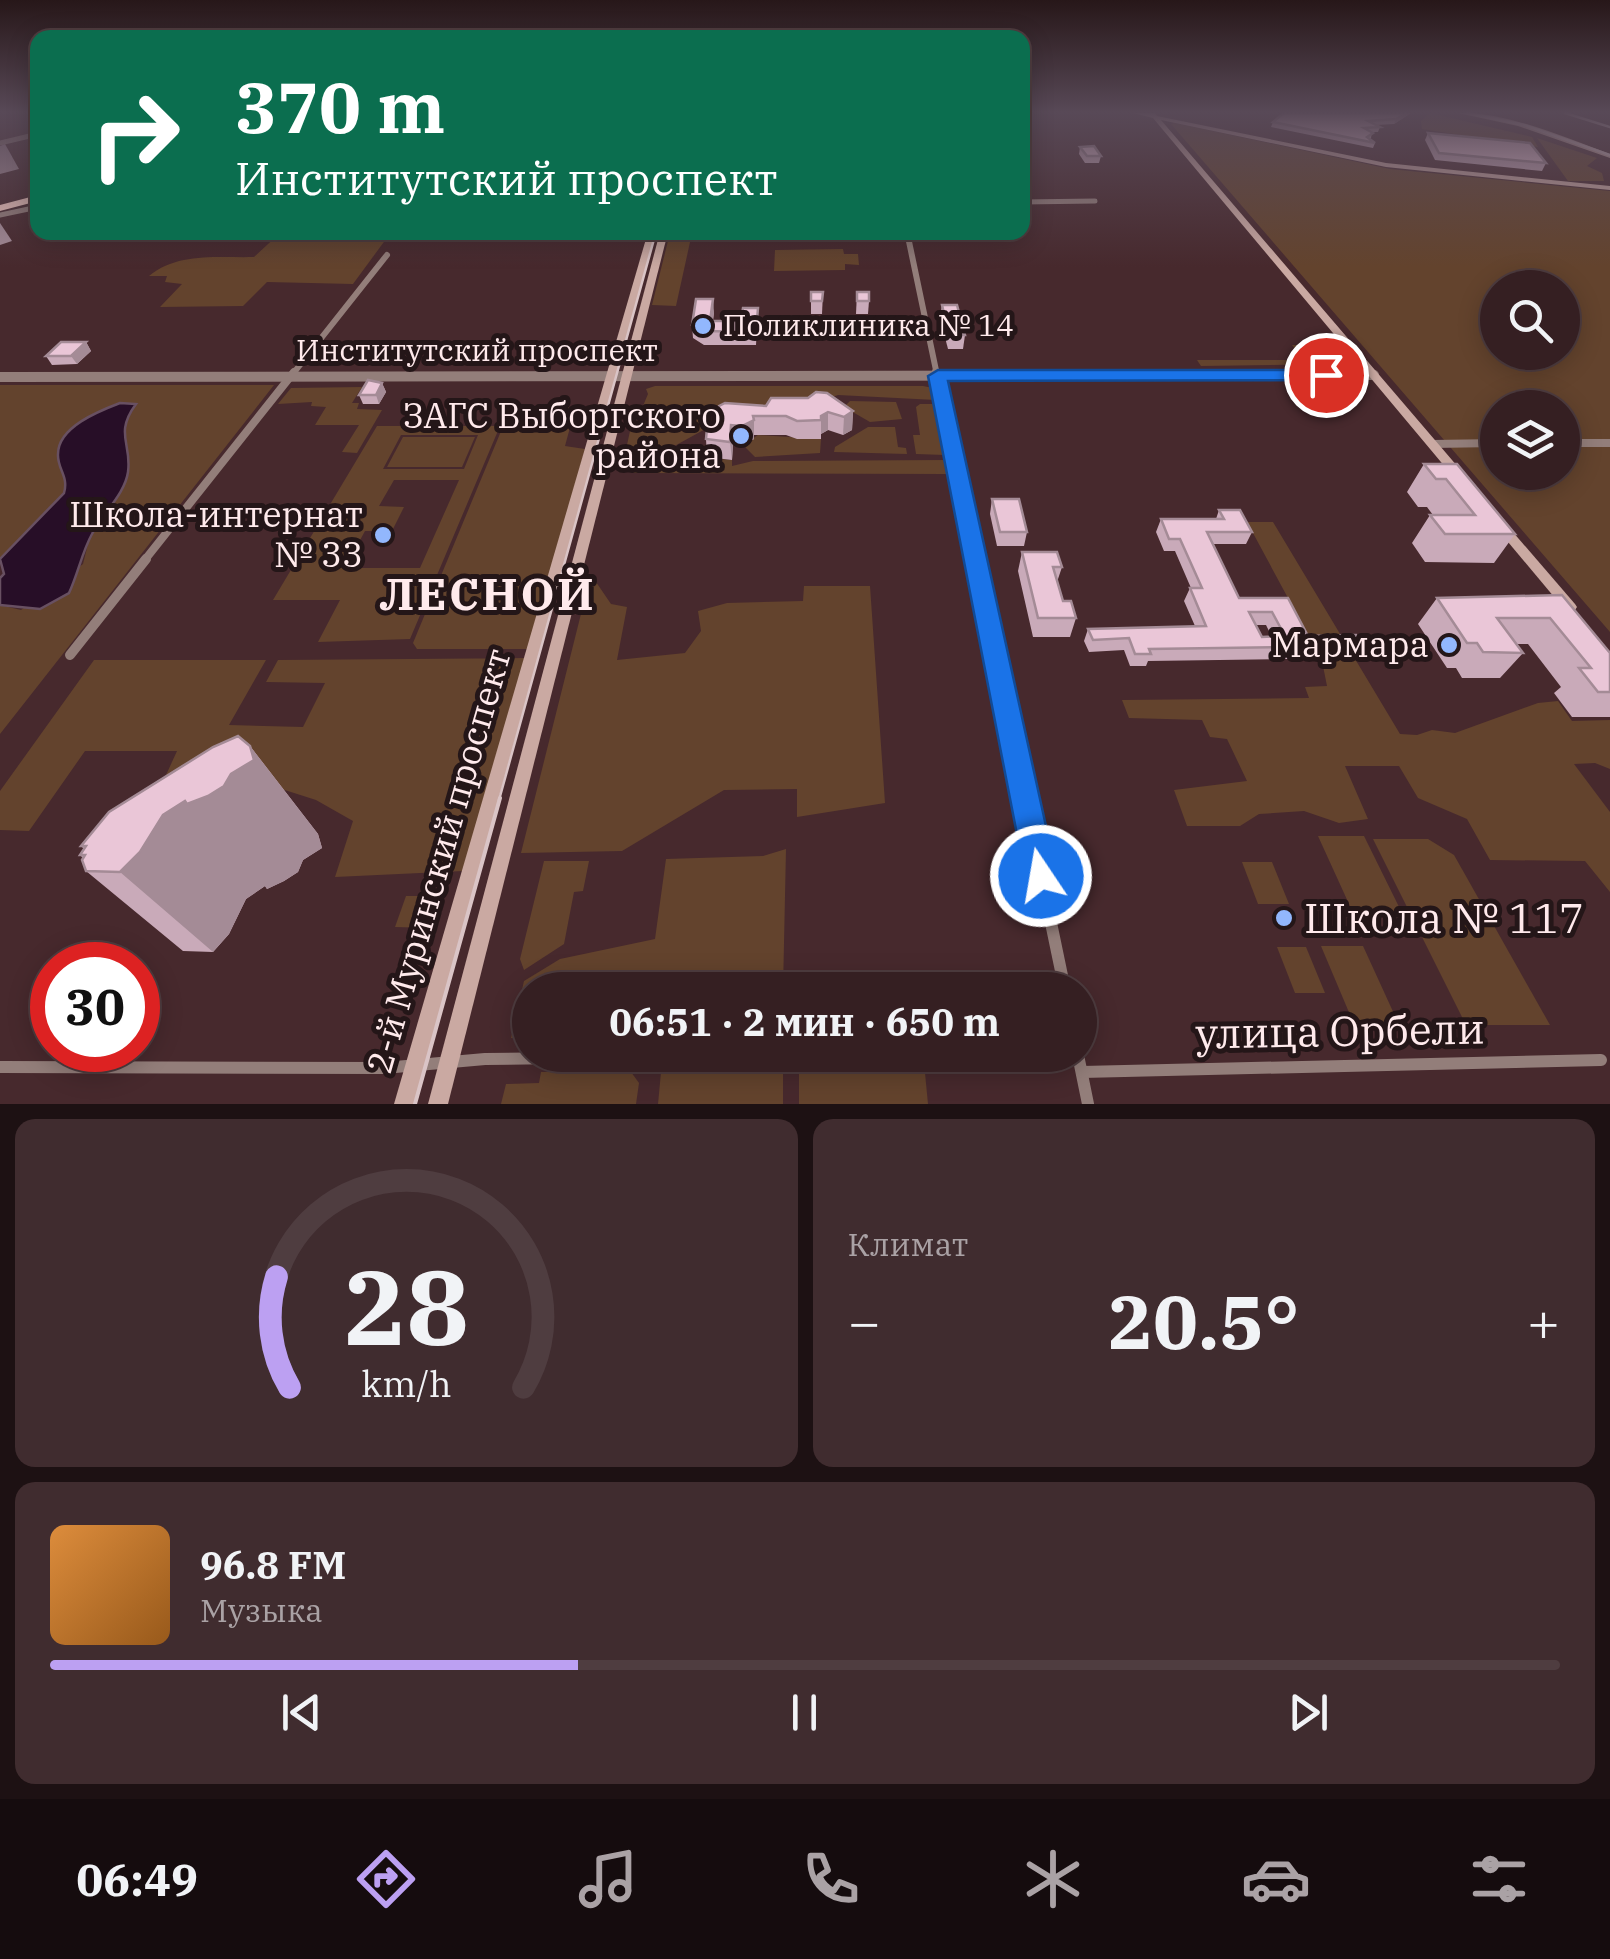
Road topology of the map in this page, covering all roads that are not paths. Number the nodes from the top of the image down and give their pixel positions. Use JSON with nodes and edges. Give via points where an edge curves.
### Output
{"nodes":[{"id":1,"x":1196,"y":165,"type":"edge"},
{"id":2,"x":1379,"y":165,"type":"edge"},
{"id":3,"x":1610,"y":188,"type":"edge"},
{"id":4,"x":30,"y":199,"type":"edge"},
{"id":5,"x":1030,"y":202,"type":"edge"},
{"id":6,"x":1095,"y":202,"type":"dead end"},
{"id":7,"x":30,"y":207,"type":"edge"},
{"id":8,"x":0,"y":209,"type":"edge"},
{"id":9,"x":650,"y":240,"type":"edge"},
{"id":10,"x":662,"y":240,"type":"edge"},
{"id":11,"x":910,"y":240,"type":"edge"},
{"id":12,"x":387,"y":255,"type":"dead end"},
{"id":13,"x":1374,"y":375,"type":"junction"},
{"id":14,"x":611,"y":376,"type":"junction"},
{"id":15,"x":627,"y":376,"type":"junction"},
{"id":16,"x":938,"y":376,"type":"junction"},
{"id":17,"x":0,"y":377,"type":"edge"},
{"id":18,"x":289,"y":377,"type":"junction"},
{"id":19,"x":1610,"y":442,"type":"edge"},
{"id":20,"x":1480,"y":443,"type":"edge"},
{"id":21,"x":1580,"y":443,"type":"edge"},
{"id":22,"x":1432,"y":444,"type":"junction"},
{"id":23,"x":1473,"y":492,"type":"edge"},
{"id":24,"x":1495,"y":518,"type":"edge"},
{"id":25,"x":1585,"y":625,"type":"edge"},
{"id":26,"x":70,"y":655,"type":"dead end"},
{"id":27,"x":1060,"y":972,"type":"edge"},
{"id":28,"x":512,"y":1059,"type":"edge"},
{"id":29,"x":1601,"y":1060,"type":"dead end"},
{"id":30,"x":448,"y":1064,"type":"junction"},
{"id":31,"x":0,"y":1067,"type":"edge"},
{"id":32,"x":414,"y":1067,"type":"junction"},
{"id":33,"x":1082,"y":1072,"type":"edge"},
{"id":34,"x":1097,"y":1072,"type":"edge"},
{"id":35,"x":404,"y":1104,"type":"edge"},
{"id":36,"x":438,"y":1104,"type":"edge"},
{"id":37,"x":1088,"y":1104,"type":"edge"}],
"edges":[{"from":1,"to":13,"type":"main road"},
{"from":2,"to":3,"type":"main road"},
{"from":4,"to":8,"type":"main road"},
{"from":5,"to":6,"type":"street"},
{"from":7,"to":8,"type":"street"},
{"from":9,"to":14,"type":"main road","name":"2-й Муринский проспект"},
{"from":10,"to":15,"type":"main road","name":"2-й Муринский проспект"},
{"from":11,"to":16,"type":"street"},
{"from":12,"to":18,"type":"street"},
{"from":13,"to":16,"type":"street","name":"Институтский проспект"},
{"from":13,"to":22,"type":"main road"},
{"from":14,"to":15,"type":"street","name":"Институтский проспект"},
{"from":14,"to":18,"type":"street","name":"Институтский проспект"},
{"from":14,"to":32,"type":"main road","name":"2-й Муринский проспект"},
{"from":15,"to":16,"type":"street","name":"Институтский проспект"},
{"from":15,"to":30,"type":"main road","name":"2-й Муринский проспект"},
{"from":16,"to":27,"type":"street"},
{"from":17,"to":18,"type":"street","name":"Институтский проспект"},
{"from":18,"to":26,"type":"street"},
{"from":19,"to":21,"type":"street"},
{"from":20,"to":22,"type":"street"},
{"from":22,"to":23,"type":"main road"},
{"from":24,"to":25,"type":"main road"},
{"from":28,"to":30,"type":"street"},
{"from":29,"to":34,"type":"street","name":"улица Орбели"},
{"from":30,"to":32,"type":"street"},
{"from":30,"to":36,"type":"main road","name":"2-й Муринский проспект"},
{"from":31,"to":32,"type":"street"},
{"from":32,"to":35,"type":"main road","name":"2-й Муринский проспект"},
{"from":33,"to":37,"type":"street"}]}
